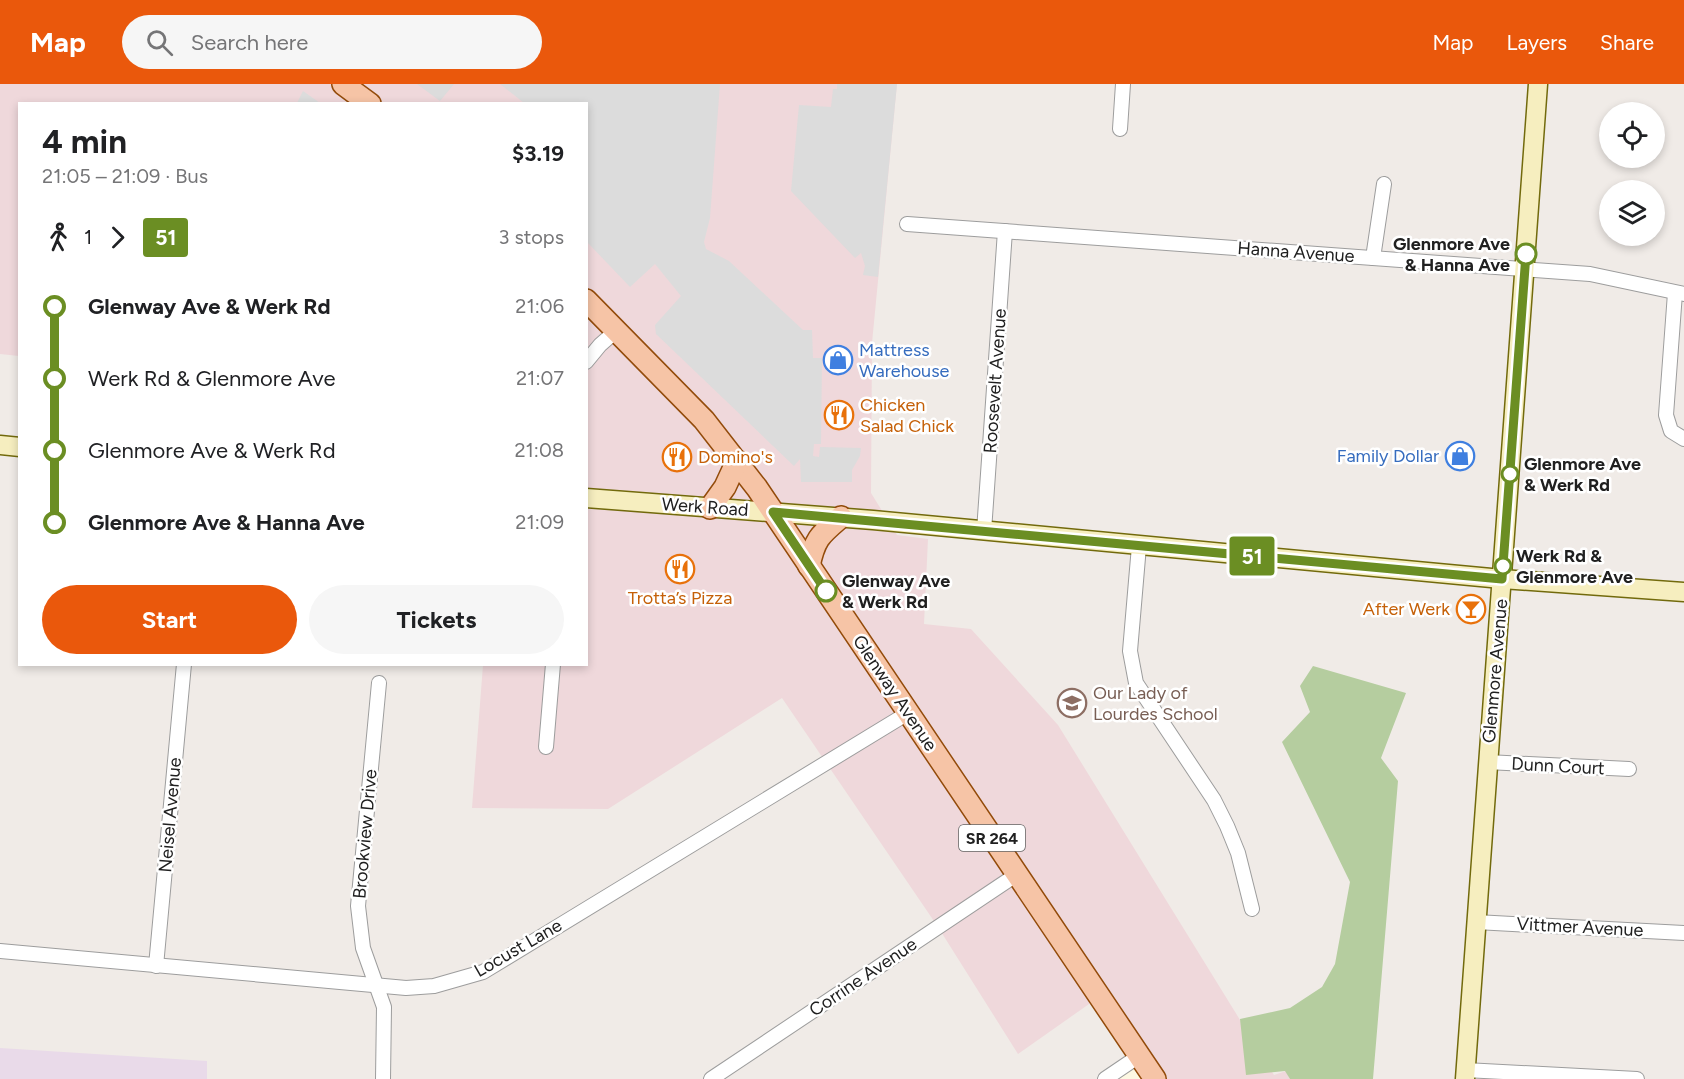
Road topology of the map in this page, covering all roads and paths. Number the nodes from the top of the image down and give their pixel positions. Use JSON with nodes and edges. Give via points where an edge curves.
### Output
{"nodes":[{"id":1,"x":343,"y":84,"type":"edge"},
{"id":2,"x":1123,"y":84,"type":"edge"},
{"id":3,"x":1538,"y":84,"type":"edge"},
{"id":4,"x":367,"y":102,"type":"edge"},
{"id":5,"x":1120,"y":129,"type":"dead end"},
{"id":6,"x":1384,"y":184,"type":"dead end"},
{"id":7,"x":907,"y":224,"type":"dead end"},
{"id":8,"x":1005,"y":231,"type":"junction"},
{"id":9,"x":1372,"y":258,"type":"junction"},
{"id":10,"x":1525,"y":269,"type":"junction"},
{"id":11,"x":1679,"y":294,"type":"edge"},
{"id":12,"x":588,"y":302,"type":"edge"},
{"id":13,"x":617,"y":330,"type":"junction"},
{"id":14,"x":588,"y":360,"type":"edge"},
{"id":15,"x":1684,"y":439,"type":"edge"},
{"id":16,"x":0,"y":446,"type":"edge"},
{"id":17,"x":18,"y":447,"type":"edge"},
{"id":18,"x":737,"y":461,"type":"junction"},
{"id":19,"x":588,"y":498,"type":"edge"},
{"id":20,"x":710,"y":507,"type":"junction"},
{"id":21,"x":773,"y":512,"type":"junction"},
{"id":22,"x":841,"y":517,"type":"junction"},
{"id":23,"x":984,"y":531,"type":"junction"},
{"id":24,"x":1138,"y":546,"type":"junction"},
{"id":25,"x":809,"y":566,"type":"junction"},
{"id":26,"x":1502,"y":579,"type":"junction"},
{"id":27,"x":1684,"y":592,"type":"edge"},
{"id":28,"x":184,"y":666,"type":"edge"},
{"id":29,"x":553,"y":666,"type":"edge"},
{"id":30,"x":379,"y":683,"type":"dead end"},
{"id":31,"x":908,"y":713,"type":"junction"},
{"id":32,"x":546,"y":747,"type":"dead end"},
{"id":33,"x":1487,"y":762,"type":"junction"},
{"id":34,"x":1629,"y":770,"type":"dead end"},
{"id":35,"x":1016,"y":875,"type":"junction"},
{"id":36,"x":1252,"y":909,"type":"dead end"},
{"id":37,"x":1476,"y":922,"type":"junction"},
{"id":38,"x":1684,"y":933,"type":"edge"},
{"id":39,"x":0,"y":951,"type":"edge"},
{"id":40,"x":156,"y":966,"type":"junction"},
{"id":41,"x":374,"y":984,"type":"junction"},
{"id":42,"x":1139,"y":1056,"type":"junction"},
{"id":43,"x":1465,"y":1074,"type":"edge"},
{"id":44,"x":382,"y":1079,"type":"edge"},
{"id":45,"x":711,"y":1079,"type":"edge"},
{"id":46,"x":1105,"y":1079,"type":"edge"},
{"id":47,"x":1155,"y":1079,"type":"edge"},
{"id":48,"x":1637,"y":1079,"type":"edge"}],
"edges":[{"from":1,"to":4,"type":"main road"},
{"from":2,"to":5,"type":"street"},
{"from":3,"to":10,"type":"street","name":"Glenmore Avenue"},
{"from":6,"to":9,"type":"street"},
{"from":7,"to":8,"type":"street","name":"Hanna Avenue"},
{"from":8,"to":9,"type":"street","name":"Hanna Avenue"},
{"from":8,"to":23,"type":"street","name":"Roosevelt Avenue"},
{"from":9,"to":10,"type":"street","name":"Hanna Avenue"},
{"from":10,"to":11,"type":"street","name":"Hanna Avenue","via":[[1598,275]]},
{"from":10,"to":26,"type":"street","name":"Glenmore Avenue"},
{"from":11,"to":15,"type":"street","via":[[1666,415],[1671,431]]},
{"from":12,"to":13,"type":"main road","name":"Glenway Avenue","number":"SR 264"},
{"from":13,"to":14,"type":"street"},
{"from":13,"to":18,"type":"main road","name":"Glenway Avenue","number":"SR 264","via":[[704,420]]},
{"from":16,"to":17,"type":"street"},
{"from":18,"to":20,"type":"main road"},
{"from":18,"to":21,"type":"main road","name":"Glenway Avenue","number":"SR 264"},
{"from":19,"to":20,"type":"street","name":"Werk Road"},
{"from":20,"to":21,"type":"street","name":"Werk Road"},
{"from":21,"to":22,"type":"street","name":"Werk Road"},
{"from":21,"to":25,"type":"main road","name":"Glenway Avenue","number":"SR 264"},
{"from":22,"to":23,"type":"street","name":"Werk Road"},
{"from":22,"to":25,"type":"main road","via":[[816,539]]},
{"from":23,"to":24,"type":"street","name":"Werk Road"},
{"from":24,"to":26,"type":"street","name":"Werk Road"},
{"from":24,"to":36,"type":"street","via":[[1130,651],[1136,683],[1227,825]]},
{"from":25,"to":31,"type":"main road","name":"Glenway Avenue","number":"SR 264"},
{"from":26,"to":27,"type":"street","name":"Werk Road"},
{"from":26,"to":33,"type":"street","name":"Glenmore Avenue"},
{"from":28,"to":40,"type":"street","name":"Neisel Avenue"},
{"from":29,"to":32,"type":"street"},
{"from":30,"to":41,"type":"street","name":"Brookview Drive","via":[[358,906],[363,948]]},
{"from":31,"to":35,"type":"main road","name":"Glenway Avenue","number":"SR 264"},
{"from":31,"to":41,"type":"street","name":"Locust Lane","via":[[483,972],[434,986]]},
{"from":33,"to":34,"type":"street","name":"Dunn Court"},
{"from":33,"to":37,"type":"street","name":"Glenmore Avenue"},
{"from":35,"to":42,"type":"main road","name":"Glenway Avenue","number":"SR 264"},
{"from":35,"to":45,"type":"street","name":"Corrine Avenue"},
{"from":37,"to":38,"type":"street","name":"Vittmer Avenue"},
{"from":37,"to":43,"type":"street","name":"Glenmore Avenue"},
{"from":39,"to":40,"type":"street","name":"Locust Lane"},
{"from":40,"to":41,"type":"street","name":"Locust Lane"},
{"from":41,"to":44,"type":"street","name":"Brookview Drive","via":[[384,1007]]},
{"from":42,"to":46,"type":"street"},
{"from":42,"to":47,"type":"main road","name":"Glenway Avenue","number":"SR 264"},
{"from":43,"to":48,"type":"street"}]}
